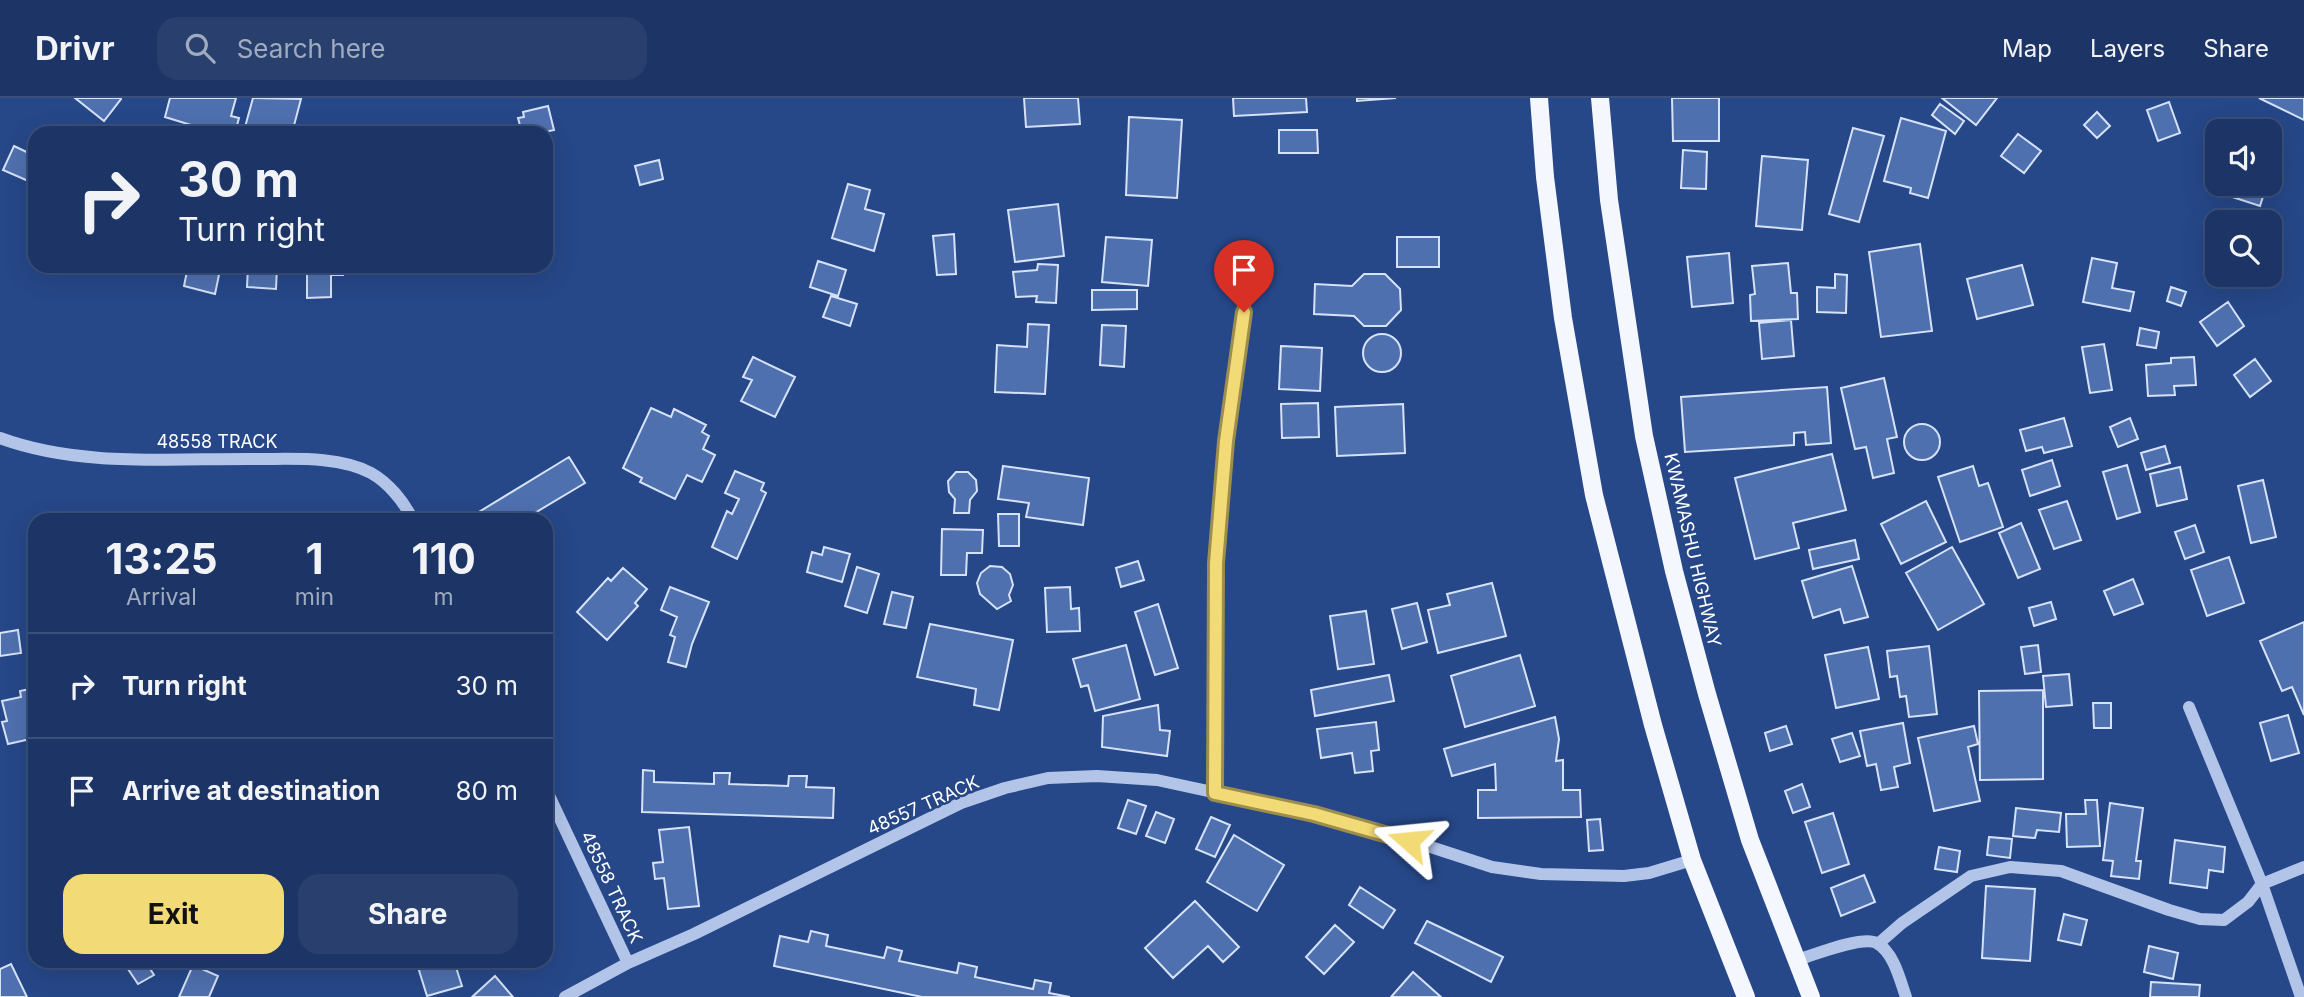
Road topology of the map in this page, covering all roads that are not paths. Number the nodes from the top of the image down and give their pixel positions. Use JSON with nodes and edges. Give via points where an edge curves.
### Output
{"nodes":[{"id":1,"x":1539,"y":98,"type":"edge"},
{"id":2,"x":1600,"y":98,"type":"edge"},
{"id":3,"x":1247,"y":286,"type":"dead end"},
{"id":4,"x":0,"y":438,"type":"edge"},
{"id":5,"x":408,"y":513,"type":"edge"},
{"id":6,"x":2189,"y":707,"type":"dead end"},
{"id":7,"x":1215,"y":793,"type":"junction"},
{"id":8,"x":553,"y":804,"type":"edge"},
{"id":9,"x":1692,"y":860,"type":"junction"},
{"id":10,"x":2304,"y":867,"type":"edge"},
{"id":11,"x":2262,"y":884,"type":"junction"},
{"id":12,"x":1878,"y":944,"type":"junction"},
{"id":13,"x":1797,"y":960,"type":"junction"},
{"id":14,"x":628,"y":963,"type":"junction"},
{"id":15,"x":565,"y":997,"type":"edge"},
{"id":16,"x":1746,"y":997,"type":"edge"},
{"id":17,"x":1811,"y":997,"type":"edge"},
{"id":18,"x":1906,"y":997,"type":"edge"},
{"id":19,"x":2301,"y":997,"type":"edge"}],
"edges":[{"from":1,"to":9,"type":"main road","via":[[1563,318],[1594,495]]},
{"from":2,"to":13,"type":"main road","name":"KWAMASHU HIGHWAY","via":[[1609,200],[1642,423],[1674,571],[1750,840]]},
{"from":3,"to":7,"type":"street","via":[[1226,441],[1216,563]]},
{"from":4,"to":5,"type":"street","name":"48558 TRACK","via":[[29,449],[97,458],[284,459],[354,466],[383,482]]},
{"from":6,"to":11,"type":"street"},
{"from":7,"to":9,"type":"street","name":"48557 TRACK","via":[[1385,832],[1492,867],[1541,874],[1624,876]]},
{"from":7,"to":14,"type":"street","name":"48557 TRACK","via":[[1157,780],[1097,776],[1048,778],[1005,788],[961,803]]},
{"from":8,"to":14,"type":"street","name":"48558 TRACK"},
{"from":9,"to":16,"type":"main road"},
{"from":10,"to":11,"type":"street"},
{"from":11,"to":12,"type":"street","via":[[2224,920],[2200,919],[2061,871],[2010,867],[1971,876]]},
{"from":11,"to":19,"type":"street"},
{"from":12,"to":13,"type":"street","via":[[1851,944]]},
{"from":12,"to":18,"type":"street","via":[[1887,953]]},
{"from":13,"to":17,"type":"main road","name":"KWAMASHU HIGHWAY"},
{"from":14,"to":15,"type":"street","name":"48557 TRACK"}]}
